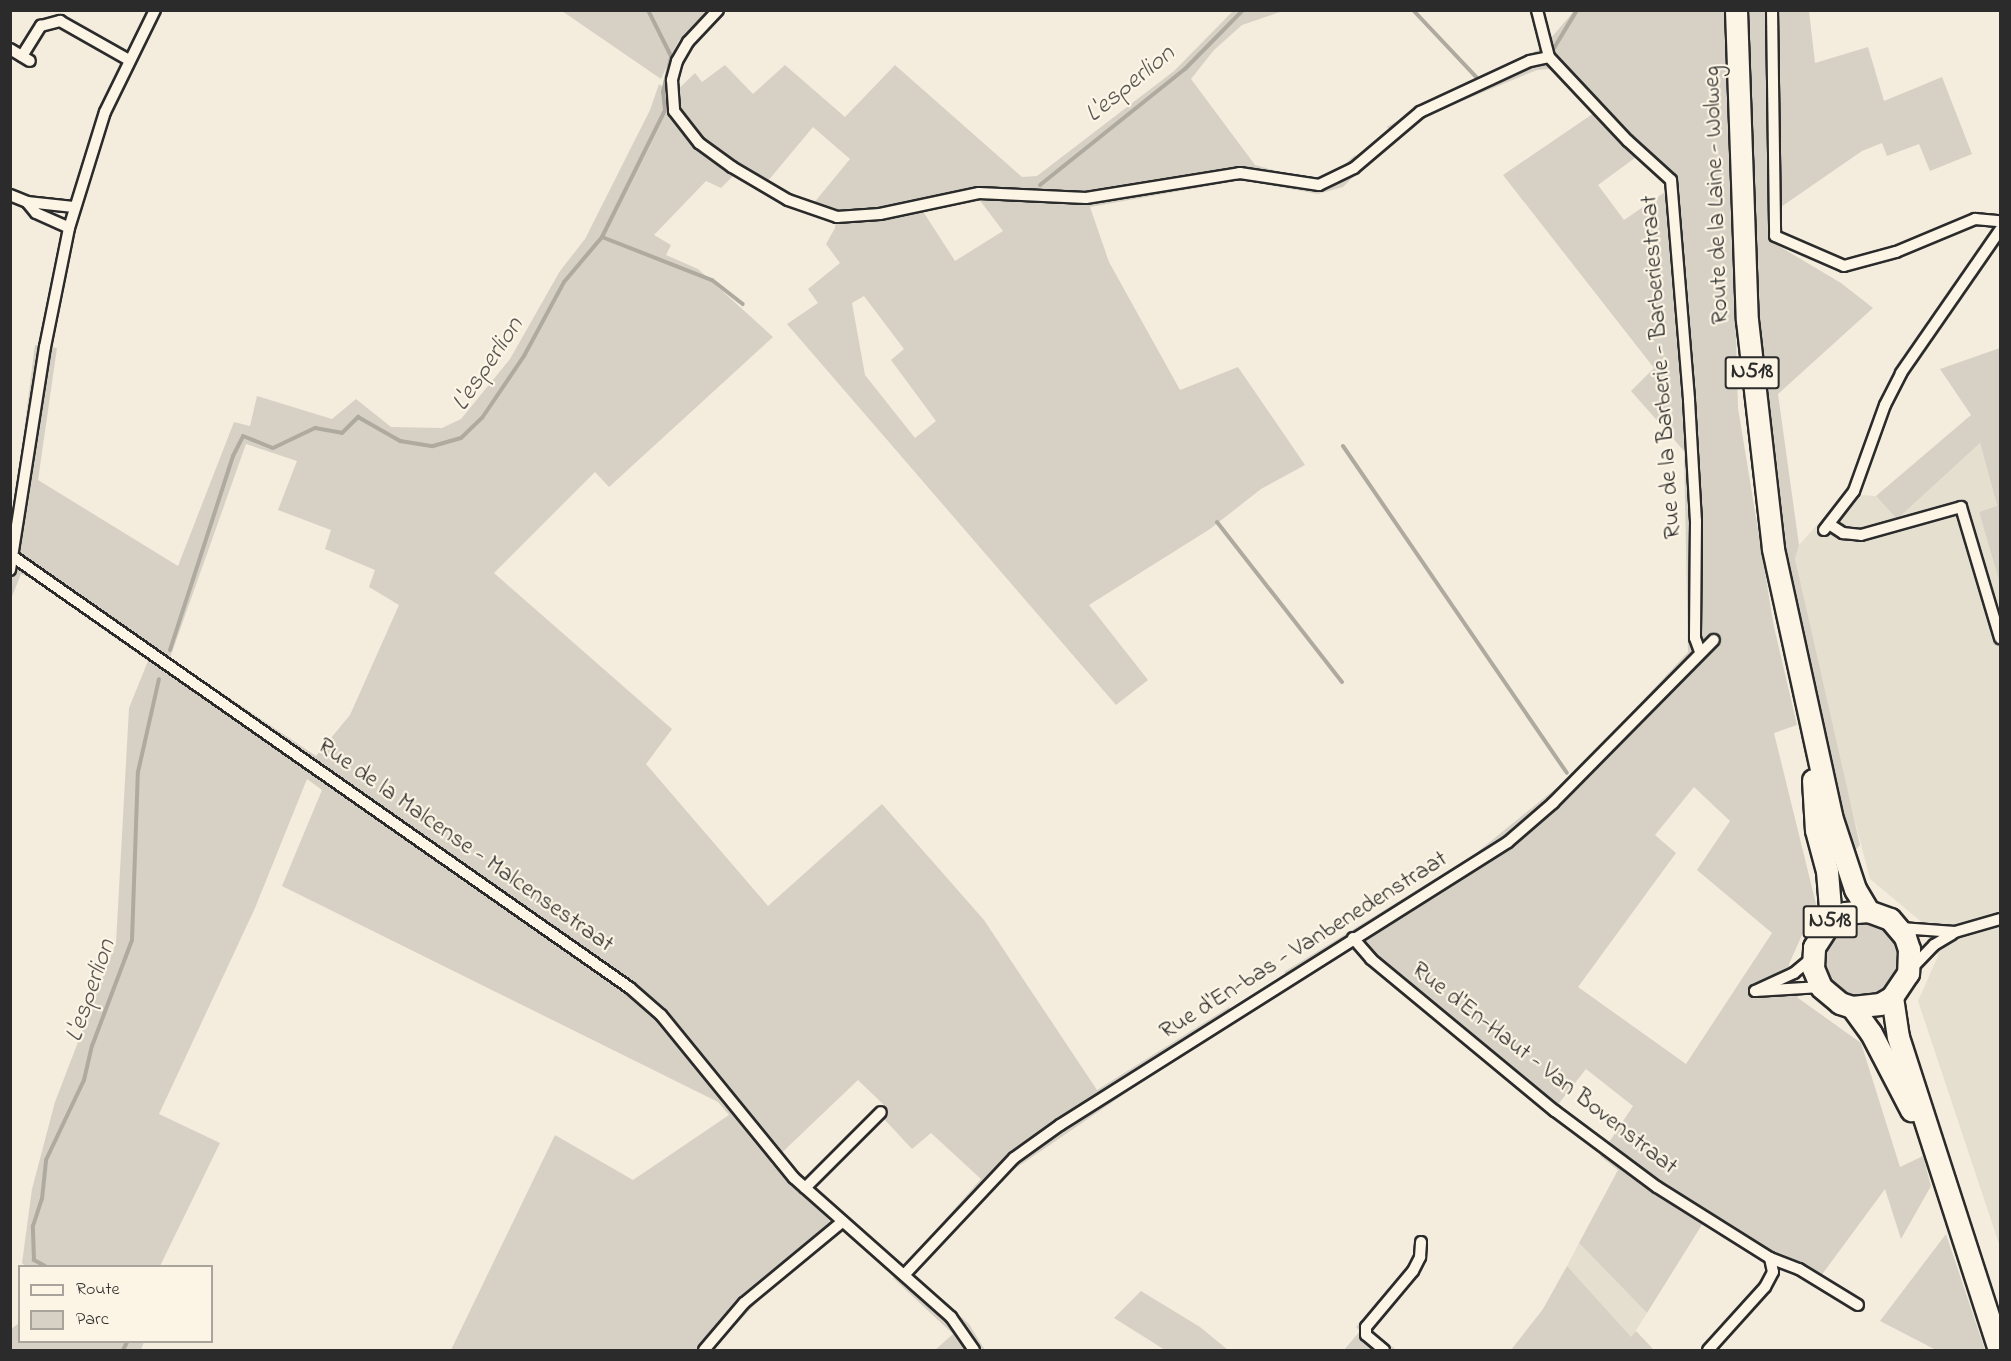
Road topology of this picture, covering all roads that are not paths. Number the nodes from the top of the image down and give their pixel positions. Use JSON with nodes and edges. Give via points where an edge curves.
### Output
{"nodes":[{"id":1,"x":155,"y":10,"type":"edge"},
{"id":2,"x":718,"y":10,"type":"edge"},
{"id":3,"x":1537,"y":10,"type":"edge"},
{"id":4,"x":1736,"y":10,"type":"edge"},
{"id":5,"x":1772,"y":10,"type":"edge"},
{"id":6,"x":10,"y":49,"type":"edge"},
{"id":7,"x":1549,"y":57,"type":"junction"},
{"id":8,"x":129,"y":60,"type":"junction"},
{"id":9,"x":10,"y":195,"type":"edge"},
{"id":10,"x":27,"y":202,"type":"junction"},
{"id":11,"x":74,"y":207,"type":"junction"},
{"id":12,"x":2001,"y":221,"type":"edge"},
{"id":13,"x":69,"y":228,"type":"junction"},
{"id":14,"x":2001,"y":230,"type":"edge"},
{"id":15,"x":15,"y":558,"type":"junction"},
{"id":16,"x":10,"y":570,"type":"edge"},
{"id":17,"x":2001,"y":638,"type":"edge"},
{"id":18,"x":1714,"y":640,"type":"dead end"},
{"id":19,"x":1700,"y":652,"type":"junction"},
{"id":20,"x":1810,"y":732,"type":"junction"},
{"id":21,"x":1868,"y":911,"type":"junction"},
{"id":22,"x":2001,"y":919,"type":"edge"},
{"id":23,"x":1832,"y":921,"type":"junction"},
{"id":24,"x":1898,"y":927,"type":"junction"},
{"id":25,"x":1955,"y":932,"type":"junction"},
{"id":26,"x":1353,"y":938,"type":"junction"},
{"id":27,"x":1812,"y":958,"type":"junction"},
{"id":28,"x":1908,"y":973,"type":"junction"},
{"id":29,"x":1821,"y":987,"type":"junction"},
{"id":30,"x":1892,"y":997,"type":"junction"},
{"id":31,"x":1852,"y":1007,"type":"junction"},
{"id":32,"x":881,"y":1112,"type":"dead end"},
{"id":33,"x":1930,"y":1141,"type":"junction"},
{"id":34,"x":805,"y":1188,"type":"junction"},
{"id":35,"x":842,"y":1222,"type":"junction"},
{"id":36,"x":1421,"y":1242,"type":"dead end"},
{"id":37,"x":1770,"y":1258,"type":"junction"},
{"id":38,"x":904,"y":1274,"type":"junction"},
{"id":39,"x":1858,"y":1305,"type":"dead end"},
{"id":40,"x":704,"y":1350,"type":"edge"},
{"id":41,"x":974,"y":1350,"type":"edge"},
{"id":42,"x":1384,"y":1350,"type":"edge"},
{"id":43,"x":1708,"y":1350,"type":"edge"},
{"id":44,"x":1999,"y":1350,"type":"edge"}],
"edges":[{"from":1,"to":8,"type":"street"},
{"from":2,"to":7,"type":"street","via":[[688,42],[677,61],[672,80],[674,111],[699,144],[732,167],[788,200],[837,217],[880,214],[979,193],[1086,198],[1240,173],[1319,185],[1354,168],[1420,112],[1530,61]]},
{"from":3,"to":7,"type":"street","name":"Rue de la Barberie - Barberiestraat"},
{"from":4,"to":20,"type":"highway","name":"Route de la Laine - Wolweg","number":"N518","via":[[1739,152],[1755,405],[1773,549]]},
{"from":5,"to":12,"type":"street","via":[[1775,236],[1844,266],[1896,252],[1975,219]]},
{"from":6,"to":8,"type":"street","via":[[26,58],[41,26],[60,21]]},
{"from":7,"to":19,"type":"street","name":"Rue de la Barberie - Barberiestraat","via":[[1628,141],[1671,180],[1689,400],[1696,521],[1694,618]]},
{"from":8,"to":11,"type":"street","via":[[105,112]]},
{"from":9,"to":10,"type":"street"},
{"from":10,"to":11,"type":"street"},
{"from":10,"to":13,"type":"street","via":[[36,213]]},
{"from":11,"to":13,"type":"street"},
{"from":13,"to":15,"type":"street","via":[[45,347]]},
{"from":14,"to":17,"type":"street","via":[[1901,373],[1882,412],[1854,491],[1827,527],[1861,535],[1961,507]]},
{"from":15,"to":16,"type":"street"},
{"from":15,"to":34,"type":"street","name":"Rue de la Malcense - Malcensestraat","via":[[630,988],[661,1015]]},
{"from":18,"to":19,"type":"street","name":"Rue d'En-bas - Vanbenedenstraat"},
{"from":19,"to":26,"type":"street","name":"Rue d'En-bas - Vanbenedenstraat","via":[[1553,804],[1508,842]]},
{"from":20,"to":21,"type":"highway","name":"Route de la Laine - Wolweg","number":"N518","via":[[1854,890]]},
{"from":20,"to":23,"type":"highway","name":"Route de la Laine - Wolweg","number":"N518","via":[[1816,830],[1827,871]]},
{"from":21,"to":23,"type":"highway","number":"N518","via":[[1853,911]]},
{"from":21,"to":24,"type":"highway","number":"N518"},
{"from":22,"to":25,"type":"street"},
{"from":23,"to":27,"type":"highway","number":"N518","via":[[1818,937]]},
{"from":24,"to":25,"type":"street","via":[[1924,933]]},
{"from":24,"to":28,"type":"highway","via":[[1909,949]]},
{"from":25,"to":28,"type":"street","via":[[1934,945]]},
{"from":26,"to":37,"type":"street","name":"Rue d'En-Haut - Van Bovenstraat","via":[[1371,959],[1556,1111],[1657,1187]]},
{"from":26,"to":38,"type":"street","name":"Rue d'En-bas - Vanbenedenstraat","via":[[1014,1158]]},
{"from":27,"to":29,"type":"highway","number":"N518"},
{"from":27,"to":29,"type":"street","via":[[1794,973],[1755,991]]},
{"from":28,"to":30,"type":"highway"},
{"from":29,"to":31,"type":"highway","via":[[1834,1000]]},
{"from":30,"to":31,"type":"highway","via":[[1880,1004]]},
{"from":30,"to":33,"type":"highway","via":[[1903,1059]]},
{"from":31,"to":33,"type":"highway","via":[[1871,1033],[1893,1080]]},
{"from":32,"to":34,"type":"street"},
{"from":33,"to":44,"type":"highway"},
{"from":34,"to":35,"type":"street","name":"Rue de la Malcense - Malcensestraat"},
{"from":35,"to":38,"type":"street","name":"Rue de la Malcense - Malcensestraat"},
{"from":35,"to":40,"type":"street","via":[[744,1303]]},
{"from":36,"to":42,"type":"street","via":[[1420,1257],[1413,1271],[1366,1327],[1366,1335]]},
{"from":37,"to":39,"type":"street","name":"Rue d'En-Haut - Van Bovenstraat","via":[[1798,1269]]},
{"from":37,"to":43,"type":"street","via":[[1773,1272],[1766,1287]]},
{"from":38,"to":41,"type":"street","name":"Rue de la Malcense - Malcensestraat","via":[[951,1317]]}]}
